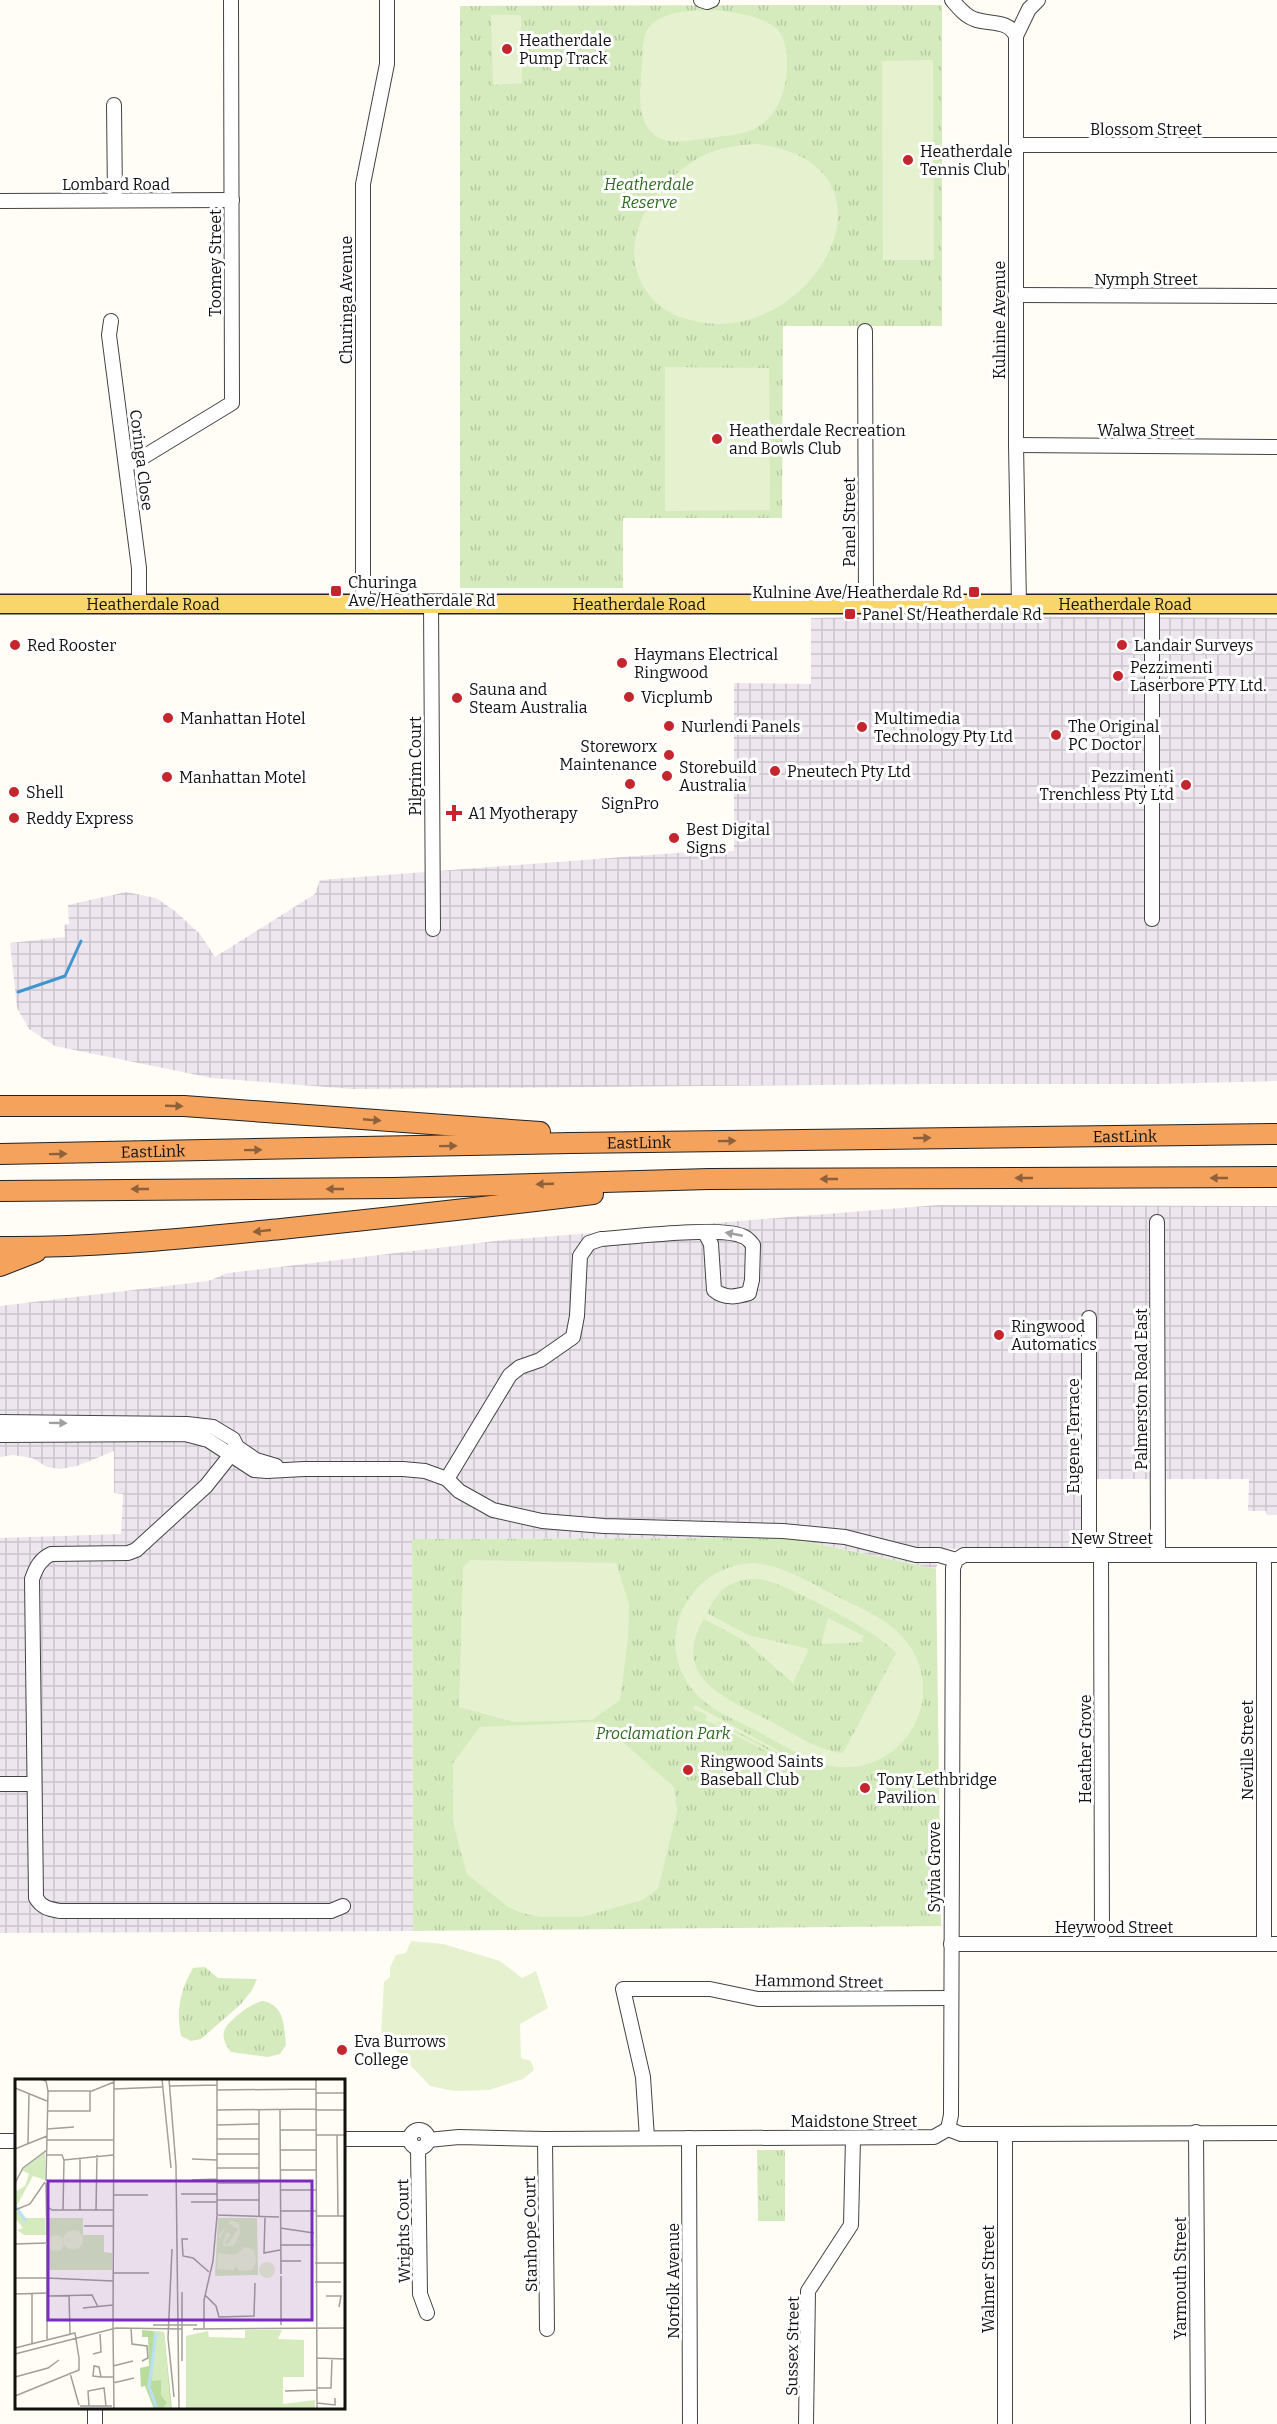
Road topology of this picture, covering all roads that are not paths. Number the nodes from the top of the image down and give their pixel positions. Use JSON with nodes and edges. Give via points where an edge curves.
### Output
{"nodes":[{"id":1,"x":387,"y":0,"type":"edge"},
{"id":2,"x":700,"y":0,"type":"edge"},
{"id":3,"x":711,"y":0,"type":"edge"},
{"id":4,"x":952,"y":0,"type":"edge"},
{"id":5,"x":1038,"y":0,"type":"edge"},
{"id":6,"x":232,"y":1,"type":"edge"},
{"id":7,"x":1016,"y":36,"type":"junction"},
{"id":8,"x":114,"y":105,"type":"dead end"},
{"id":9,"x":1016,"y":145,"type":"junction"},
{"id":10,"x":1277,"y":145,"type":"edge"},
{"id":11,"x":115,"y":200,"type":"junction"},
{"id":12,"x":232,"y":200,"type":"junction"},
{"id":13,"x":0,"y":201,"type":"edge"},
{"id":14,"x":1015,"y":295,"type":"junction"},
{"id":15,"x":1277,"y":296,"type":"edge"},
{"id":16,"x":111,"y":321,"type":"dead end"},
{"id":17,"x":865,"y":331,"type":"dead end"},
{"id":18,"x":1016,"y":445,"type":"junction"},
{"id":19,"x":1277,"y":447,"type":"edge"},
{"id":20,"x":126,"y":464,"type":"junction"},
{"id":21,"x":139,"y":603,"type":"junction"},
{"id":22,"x":363,"y":603,"type":"junction"},
{"id":23,"x":431,"y":603,"type":"junction"},
{"id":24,"x":0,"y":604,"type":"edge"},
{"id":25,"x":866,"y":604,"type":"junction"},
{"id":26,"x":1019,"y":604,"type":"junction"},
{"id":27,"x":1152,"y":604,"type":"junction"},
{"id":28,"x":1277,"y":604,"type":"edge"},
{"id":29,"x":1152,"y":919,"type":"dead end"},
{"id":30,"x":433,"y":929,"type":"dead end"},
{"id":31,"x":2,"y":1104,"type":"edge"},
{"id":32,"x":1277,"y":1134,"type":"edge"},
{"id":33,"x":669,"y":1142,"type":"junction"},
{"id":34,"x":0,"y":1154,"type":"edge"},
{"id":35,"x":1277,"y":1177,"type":"edge"},
{"id":36,"x":709,"y":1179,"type":"junction"},
{"id":37,"x":0,"y":1191,"type":"edge"},
{"id":38,"x":1157,"y":1222,"type":"dead end"},
{"id":39,"x":705,"y":1233,"type":"junction"},
{"id":40,"x":0,"y":1247,"type":"edge"},
{"id":41,"x":47,"y":1247,"type":"junction"},
{"id":42,"x":0,"y":1266,"type":"edge"},
{"id":43,"x":1089,"y":1318,"type":"dead end"},
{"id":44,"x":0,"y":1422,"type":"edge"},
{"id":45,"x":0,"y":1435,"type":"edge"},
{"id":46,"x":233,"y":1450,"type":"junction"},
{"id":47,"x":447,"y":1479,"type":"junction"},
{"id":48,"x":1095,"y":1555,"type":"junction"},
{"id":49,"x":1158,"y":1555,"type":"junction"},
{"id":50,"x":1270,"y":1555,"type":"edge"},
{"id":51,"x":955,"y":1564,"type":"junction"},
{"id":52,"x":0,"y":1784,"type":"edge"},
{"id":53,"x":33,"y":1784,"type":"junction"},
{"id":54,"x":343,"y":1906,"type":"dead end"},
{"id":55,"x":1102,"y":1943,"type":"junction"},
{"id":56,"x":951,"y":1944,"type":"junction"},
{"id":57,"x":1270,"y":1944,"type":"edge"},
{"id":58,"x":950,"y":1998,"type":"junction"},
{"id":59,"x":948,"y":2129,"type":"junction"},
{"id":60,"x":1196,"y":2133,"type":"junction"},
{"id":61,"x":1277,"y":2133,"type":"edge"},
{"id":62,"x":1005,"y":2134,"type":"junction"},
{"id":63,"x":647,"y":2138,"type":"junction"},
{"id":64,"x":688,"y":2138,"type":"junction"},
{"id":65,"x":853,"y":2138,"type":"junction"},
{"id":66,"x":345,"y":2139,"type":"edge"},
{"id":67,"x":545,"y":2139,"type":"junction"},
{"id":68,"x":419,"y":2142,"type":"junction"},
{"id":69,"x":426,"y":2313,"type":"dead end"},
{"id":70,"x":547,"y":2329,"type":"dead end"},
{"id":71,"x":690,"y":2424,"type":"edge"},
{"id":72,"x":806,"y":2424,"type":"edge"},
{"id":73,"x":1005,"y":2424,"type":"edge"},
{"id":74,"x":1198,"y":2424,"type":"edge"}],
"edges":[{"from":1,"to":22,"type":"street","name":"Churinga Avenue","via":[[387,64],[363,184]]},
{"from":2,"to":3,"type":"street"},
{"from":4,"to":7,"type":"street","via":[[973,19],[1005,24]]},
{"from":5,"to":7,"type":"street","name":"Kulnine Avenue"},
{"from":6,"to":12,"type":"street","name":"Toomey Street"},
{"from":7,"to":9,"type":"street","name":"Kulnine Avenue"},
{"from":8,"to":11,"type":"street"},
{"from":9,"to":10,"type":"street","name":"Blossom Street"},
{"from":9,"to":14,"type":"street","name":"Kulnine Avenue"},
{"from":11,"to":12,"type":"street","name":"Lombard Road"},
{"from":11,"to":13,"type":"street","name":"Lombard Road"},
{"from":12,"to":20,"type":"street","name":"Toomey Street","via":[[232,403]]},
{"from":14,"to":15,"type":"street","name":"Nymph Street"},
{"from":14,"to":18,"type":"street","name":"Kulnine Avenue"},
{"from":16,"to":20,"type":"street","name":"Coringa Close","via":[[109,335]]},
{"from":17,"to":25,"type":"street","name":"Panel Street"},
{"from":18,"to":19,"type":"street","name":"Walwa Street"},
{"from":18,"to":26,"type":"street","name":"Kulnine Avenue"},
{"from":20,"to":21,"type":"street","name":"Coringa Close","via":[[139,568]]},
{"from":21,"to":22,"type":"main road","name":"Heatherdale Road"},
{"from":21,"to":24,"type":"main road","name":"Heatherdale Road"},
{"from":22,"to":23,"type":"main road","name":"Heatherdale Road"},
{"from":23,"to":25,"type":"main road","name":"Heatherdale Road"},
{"from":23,"to":30,"type":"street","name":"Pilgrim Court"},
{"from":25,"to":26,"type":"main road","name":"Heatherdale Road"},
{"from":26,"to":27,"type":"main road","name":"Heatherdale Road"},
{"from":27,"to":28,"type":"main road","name":"Heatherdale Road"},
{"from":27,"to":29,"type":"street"},
{"from":31,"to":33,"type":"highway","one_way":true,"via":[[257,1110]]},
{"from":33,"to":32,"type":"highway","name":"EastLink","one_way":true},
{"from":34,"to":33,"type":"highway","name":"EastLink","one_way":true},
{"from":35,"to":36,"type":"highway","one_way":true},
{"from":36,"to":37,"type":"highway","one_way":true,"via":[[393,1188]]},
{"from":36,"to":41,"type":"highway","one_way":true,"via":[[423,1215]]},
{"from":38,"to":49,"type":"street","name":"Palmerston Road East"},
{"from":39,"to":39,"type":"street","one_way":true,"via":[[711,1244],[714,1290],[728,1297],[749,1293],[753,1245],[744,1236]]},
{"from":39,"to":47,"type":"street","via":[[589,1243],[580,1256],[578,1316],[573,1337],[510,1375]]},
{"from":40,"to":41,"type":"highway"},
{"from":41,"to":42,"type":"highway"},
{"from":43,"to":48,"type":"street","name":"Eugene Terrace"},
{"from":44,"to":46,"type":"street","one_way":true,"via":[[213,1427],[233,1439]]},
{"from":45,"to":46,"type":"street","via":[[185,1434]]},
{"from":46,"to":47,"type":"street","via":[[287,1470],[403,1469]]},
{"from":46,"to":53,"type":"street","via":[[206,1486],[136,1550],[51,1554],[38,1565],[32,1579]]},
{"from":47,"to":51,"type":"street","name":"New Street","via":[[459,1491],[493,1510],[542,1521],[845,1537],[916,1555],[939,1555]]},
{"from":48,"to":49,"type":"street","name":"New Street"},
{"from":48,"to":51,"type":"street","name":"New Street","via":[[964,1555]]},
{"from":48,"to":55,"type":"street","name":"Heather Grove"},
{"from":49,"to":50,"type":"street","name":"New Street"},
{"from":50,"to":57,"type":"street","name":"Neville Street"},
{"from":51,"to":56,"type":"street","name":"Sylvia Grove"},
{"from":52,"to":53,"type":"street"},
{"from":53,"to":54,"type":"street","via":[[34,1889],[40,1905],[48,1909],[331,1911]]},
{"from":55,"to":56,"type":"street","name":"Heywood Street"},
{"from":55,"to":57,"type":"street","name":"Heywood Street"},
{"from":56,"to":58,"type":"street","name":"Sylvia Grove"},
{"from":58,"to":59,"type":"street","name":"Sylvia Grove"},
{"from":58,"to":63,"type":"street","name":"Hammond Street","via":[[758,1999],[710,1989],[623,1989],[643,2077]]},
{"from":59,"to":62,"type":"street","name":"Maidstone Street","via":[[961,2134]]},
{"from":59,"to":65,"type":"street","name":"Maidstone Street","via":[[934,2137]]},
{"from":60,"to":61,"type":"street","name":"Maidstone Street"},
{"from":60,"to":62,"type":"street","name":"Maidstone Street"},
{"from":60,"to":74,"type":"street","name":"Yarmouth Street"},
{"from":62,"to":73,"type":"street","name":"Walmer Street"},
{"from":63,"to":64,"type":"street","name":"Maidstone Street"},
{"from":63,"to":67,"type":"street","name":"Maidstone Street"},
{"from":64,"to":65,"type":"street","name":"Maidstone Street"},
{"from":64,"to":71,"type":"street","name":"Norfolk Avenue"},
{"from":65,"to":72,"type":"street","name":"Sussex Street","via":[[851,2225],[808,2291]]},
{"from":66,"to":68,"type":"street","name":"Maidstone Street"},
{"from":67,"to":68,"type":"street","name":"Maidstone Street","via":[[459,2137]]},
{"from":67,"to":70,"type":"street","name":"Stanhope Court"},
{"from":68,"to":69,"type":"street","name":"Wrights Court","via":[[420,2294]]}]}
